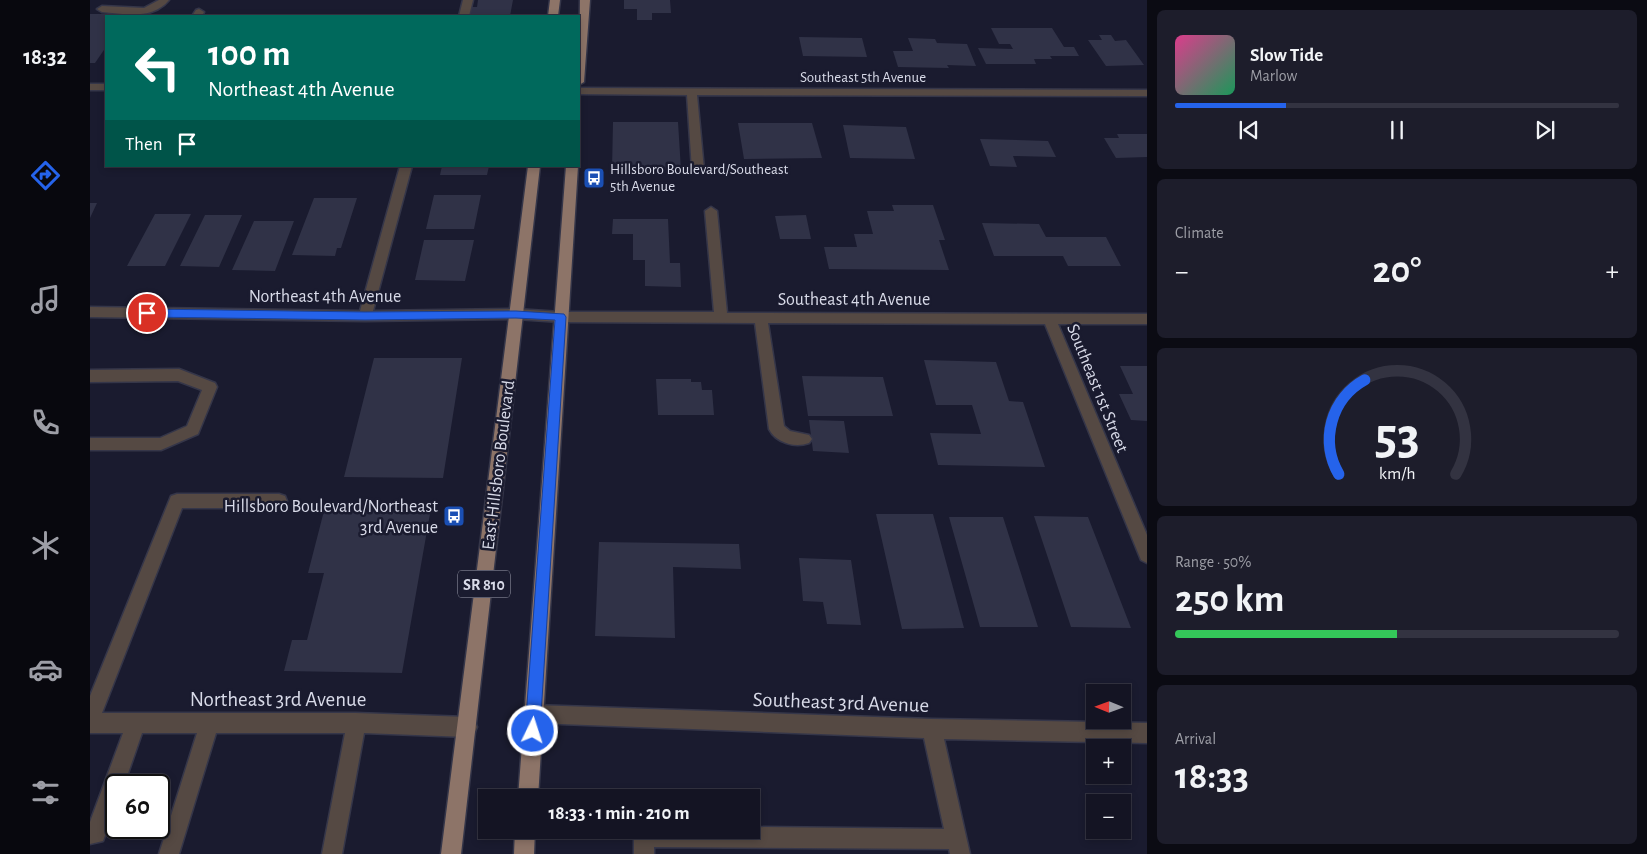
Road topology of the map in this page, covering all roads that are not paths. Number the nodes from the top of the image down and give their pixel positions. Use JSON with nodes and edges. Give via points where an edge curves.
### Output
{"nodes":[{"id":1,"x":111,"y":0,"type":"edge"},
{"id":2,"x":164,"y":0,"type":"edge"},
{"id":3,"x":468,"y":0,"type":"edge"},
{"id":4,"x":555,"y":0,"type":"edge"},
{"id":5,"x":585,"y":0,"type":"edge"},
{"id":6,"x":102,"y":9,"type":"junction"},
{"id":7,"x":90,"y":11,"type":"edge"},
{"id":8,"x":464,"y":15,"type":"edge"},
{"id":9,"x":553,"y":15,"type":"edge"},
{"id":10,"x":580,"y":68,"type":"edge"},
{"id":11,"x":90,"y":87,"type":"edge"},
{"id":12,"x":105,"y":87,"type":"edge"},
{"id":13,"x":580,"y":91,"type":"edge"},
{"id":14,"x":692,"y":92,"type":"junction"},
{"id":15,"x":1147,"y":94,"type":"edge"},
{"id":16,"x":406,"y":167,"type":"edge"},
{"id":17,"x":534,"y":167,"type":"edge"},
{"id":18,"x":572,"y":167,"type":"edge"},
{"id":19,"x":698,"y":170,"type":"dead end"},
{"id":20,"x":711,"y":211,"type":"dead end"},
{"id":21,"x":90,"y":312,"type":"edge"},
{"id":22,"x":516,"y":314,"type":"junction"},
{"id":23,"x":365,"y":316,"type":"junction"},
{"id":24,"x":560,"y":317,"type":"junction"},
{"id":25,"x":721,"y":318,"type":"junction"},
{"id":26,"x":761,"y":318,"type":"junction"},
{"id":27,"x":1049,"y":318,"type":"junction"},
{"id":28,"x":1147,"y":319,"type":"edge"},
{"id":29,"x":90,"y":376,"type":"edge"},
{"id":30,"x":804,"y":439,"type":"dead end"},
{"id":31,"x":90,"y":444,"type":"edge"},
{"id":32,"x":279,"y":501,"type":"dead end"},
{"id":33,"x":1147,"y":555,"type":"edge"},
{"id":34,"x":534,"y":714,"type":"junction"},
{"id":35,"x":90,"y":721,"type":"edge"},
{"id":36,"x":136,"y":723,"type":"junction"},
{"id":37,"x":209,"y":723,"type":"junction"},
{"id":38,"x":356,"y":723,"type":"junction"},
{"id":39,"x":466,"y":727,"type":"junction"},
{"id":40,"x":932,"y":729,"type":"junction"},
{"id":41,"x":1147,"y":733,"type":"edge"},
{"id":42,"x":529,"y":789,"type":"edge"},
{"id":43,"x":90,"y":834,"type":"edge"},
{"id":44,"x":525,"y":839,"type":"edge"},
{"id":45,"x":644,"y":845,"type":"edge"},
{"id":46,"x":958,"y":846,"type":"edge"},
{"id":47,"x":169,"y":854,"type":"edge"},
{"id":48,"x":332,"y":854,"type":"edge"},
{"id":49,"x":451,"y":854,"type":"edge"},
{"id":50,"x":524,"y":854,"type":"edge"}],
"edges":[{"from":1,"to":6,"type":"street"},
{"from":2,"to":6,"type":"street","via":[[149,11]]},
{"from":3,"to":8,"type":"street"},
{"from":4,"to":9,"type":"main road"},
{"from":5,"to":10,"type":"main road"},
{"from":6,"to":7,"type":"street"},
{"from":11,"to":12,"type":"street"},
{"from":13,"to":14,"type":"street","name":"Southeast 5th Avenue"},
{"from":14,"to":15,"type":"street","name":"Southeast 5th Avenue"},
{"from":14,"to":19,"type":"street"},
{"from":16,"to":23,"type":"street"},
{"from":17,"to":22,"type":"main road","name":"East Hillsboro Boulevard","number":"SR 810"},
{"from":18,"to":24,"type":"main road"},
{"from":20,"to":25,"type":"street"},
{"from":21,"to":23,"type":"street","name":"Northeast 4th Avenue"},
{"from":22,"to":23,"type":"street","name":"Northeast 4th Avenue"},
{"from":22,"to":24,"type":"street","name":"Northeast 4th Avenue"},
{"from":22,"to":39,"type":"main road","name":"East Hillsboro Boulevard","number":"SR 810"},
{"from":24,"to":25,"type":"street","name":"Southeast 4th Avenue"},
{"from":24,"to":34,"type":"main road"},
{"from":25,"to":26,"type":"street","name":"Southeast 4th Avenue"},
{"from":26,"to":27,"type":"street","name":"Southeast 4th Avenue"},
{"from":26,"to":30,"type":"street","via":[[777,428],[786,437]]},
{"from":27,"to":28,"type":"street","name":"Southeast 4th Avenue"},
{"from":27,"to":33,"type":"street","name":"Southeast 1st Street"},
{"from":29,"to":31,"type":"street","via":[[179,375],[210,386],[193,430],[161,444]]},
{"from":32,"to":35,"type":"street","via":[[176,501]]},
{"from":34,"to":40,"type":"street","name":"Southeast 3rd Avenue"},
{"from":34,"to":42,"type":"main road"},
{"from":35,"to":36,"type":"street","name":"Northeast 3rd Avenue"},
{"from":36,"to":37,"type":"street","name":"Northeast 3rd Avenue"},
{"from":36,"to":43,"type":"street","via":[[96,834]]},
{"from":37,"to":38,"type":"street","name":"Northeast 3rd Avenue"},
{"from":37,"to":47,"type":"street"},
{"from":38,"to":39,"type":"street","name":"Northeast 3rd Avenue"},
{"from":38,"to":48,"type":"street"},
{"from":39,"to":49,"type":"main road","name":"East Hillsboro Boulevard","number":"SR 810"},
{"from":40,"to":41,"type":"street","name":"Southeast 3rd Avenue"},
{"from":40,"to":46,"type":"street"},
{"from":44,"to":50,"type":"main road"},
{"from":45,"to":46,"type":"street"}]}
